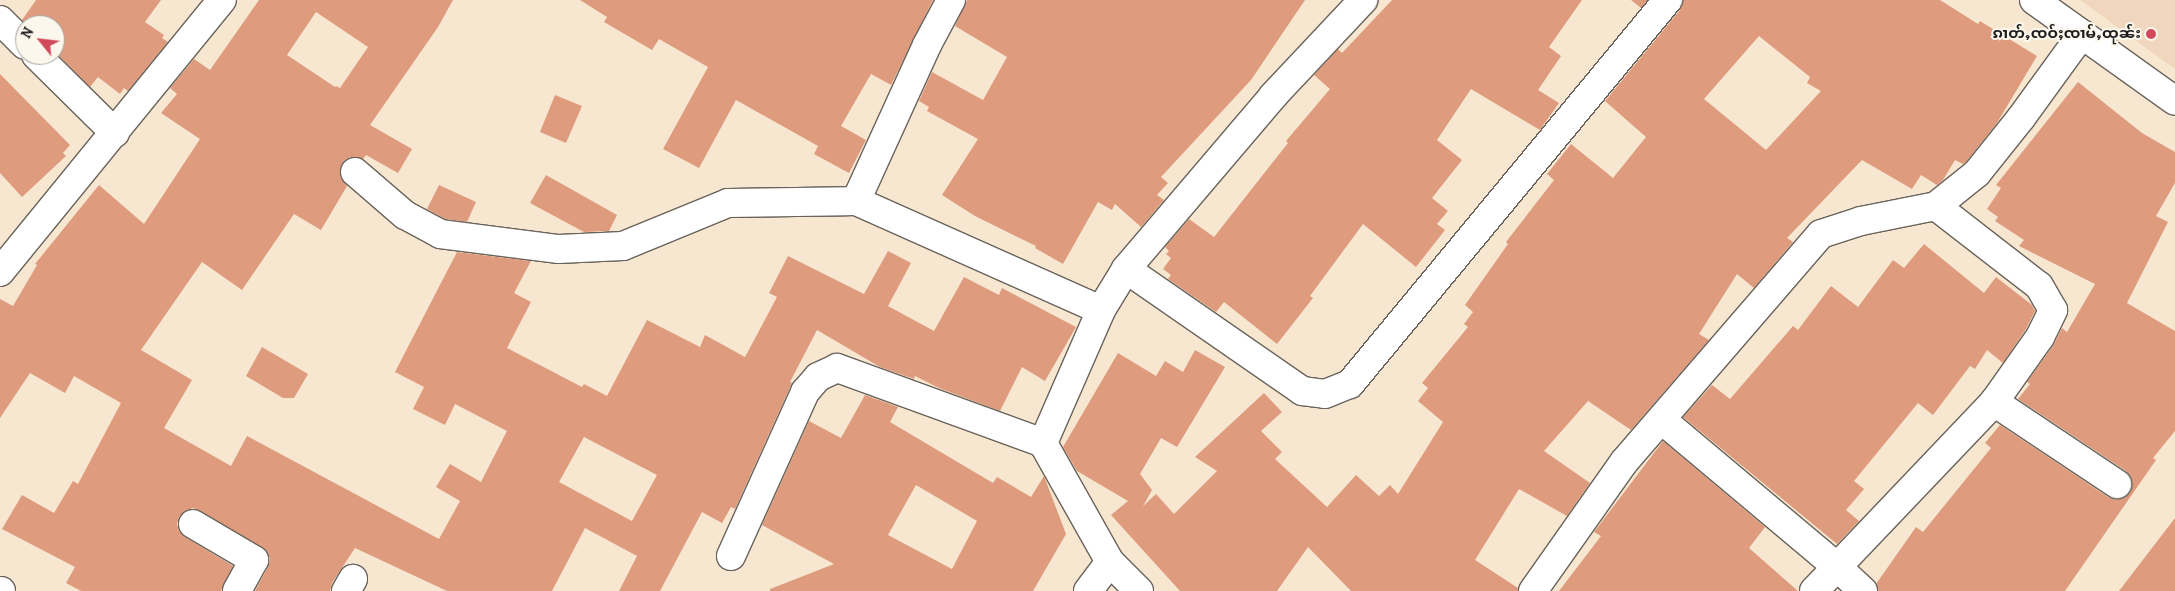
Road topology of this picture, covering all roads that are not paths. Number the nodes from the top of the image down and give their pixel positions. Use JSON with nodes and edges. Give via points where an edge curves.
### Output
{"nodes":[{"id":1,"x":222,"y":0,"type":"edge"},
{"id":2,"x":951,"y":0,"type":"edge"},
{"id":3,"x":1363,"y":0,"type":"edge"},
{"id":4,"x":1668,"y":0,"type":"edge"},
{"id":5,"x":2034,"y":0,"type":"edge"},
{"id":6,"x":0,"y":20,"type":"edge"},
{"id":7,"x":15,"y":34,"type":"edge"},
{"id":8,"x":2082,"y":34,"type":"junction"},
{"id":9,"x":46,"y":65,"type":"edge"},
{"id":10,"x":2175,"y":101,"type":"edge"},
{"id":11,"x":115,"y":133,"type":"junction"},
{"id":12,"x":355,"y":172,"type":"dead end"},
{"id":13,"x":856,"y":202,"type":"junction"},
{"id":14,"x":1936,"y":206,"type":"junction"},
{"id":15,"x":1126,"y":269,"type":"junction"},
{"id":16,"x":0,"y":272,"type":"edge"},
{"id":17,"x":1101,"y":310,"type":"junction"},
{"id":18,"x":1994,"y":402,"type":"junction"},
{"id":19,"x":1662,"y":420,"type":"junction"},
{"id":20,"x":1043,"y":443,"type":"junction"},
{"id":21,"x":2116,"y":484,"type":"dead end"},
{"id":22,"x":193,"y":524,"type":"dead end"},
{"id":23,"x":731,"y":556,"type":"dead end"},
{"id":24,"x":1110,"y":562,"type":"junction"},
{"id":25,"x":1837,"y":567,"type":"junction"},
{"id":26,"x":237,"y":591,"type":"edge"},
{"id":27,"x":1088,"y":591,"type":"edge"},
{"id":28,"x":1139,"y":591,"type":"edge"},
{"id":29,"x":1533,"y":591,"type":"edge"},
{"id":30,"x":1814,"y":591,"type":"edge"},
{"id":31,"x":1864,"y":591,"type":"edge"}],
"edges":[{"from":1,"to":11,"type":"street"},
{"from":2,"to":13,"type":"street","via":[[927,45]]},
{"from":3,"to":15,"type":"street","via":[[1273,96]]},
{"from":4,"to":15,"type":"street","via":[[1350,384],[1325,394],[1302,391]]},
{"from":5,"to":8,"type":"street"},
{"from":6,"to":7,"type":"street"},
{"from":8,"to":10,"type":"street"},
{"from":8,"to":14,"type":"street","via":[[1977,173]]},
{"from":9,"to":11,"type":"street"},
{"from":11,"to":16,"type":"street"},
{"from":12,"to":13,"type":"street","via":[[405,216],[440,234],[559,249],[623,246],[728,203]]},
{"from":13,"to":17,"type":"street"},
{"from":14,"to":18,"type":"street","via":[[2039,286],[2053,310],[2040,337]]},
{"from":14,"to":19,"type":"street","via":[[1861,221],[1821,234]]},
{"from":15,"to":17,"type":"street"},
{"from":17,"to":20,"type":"street"},
{"from":18,"to":21,"type":"street"},
{"from":18,"to":25,"type":"street"},
{"from":19,"to":25,"type":"street"},
{"from":19,"to":29,"type":"street","via":[[1624,462]]},
{"from":20,"to":23,"type":"street","via":[[837,368],[818,377],[804,392]]},
{"from":20,"to":24,"type":"street"},
{"from":22,"to":26,"type":"street","via":[[254,560]]},
{"from":24,"to":27,"type":"street"},
{"from":24,"to":28,"type":"street"},
{"from":25,"to":30,"type":"street"},
{"from":25,"to":31,"type":"street"}]}
